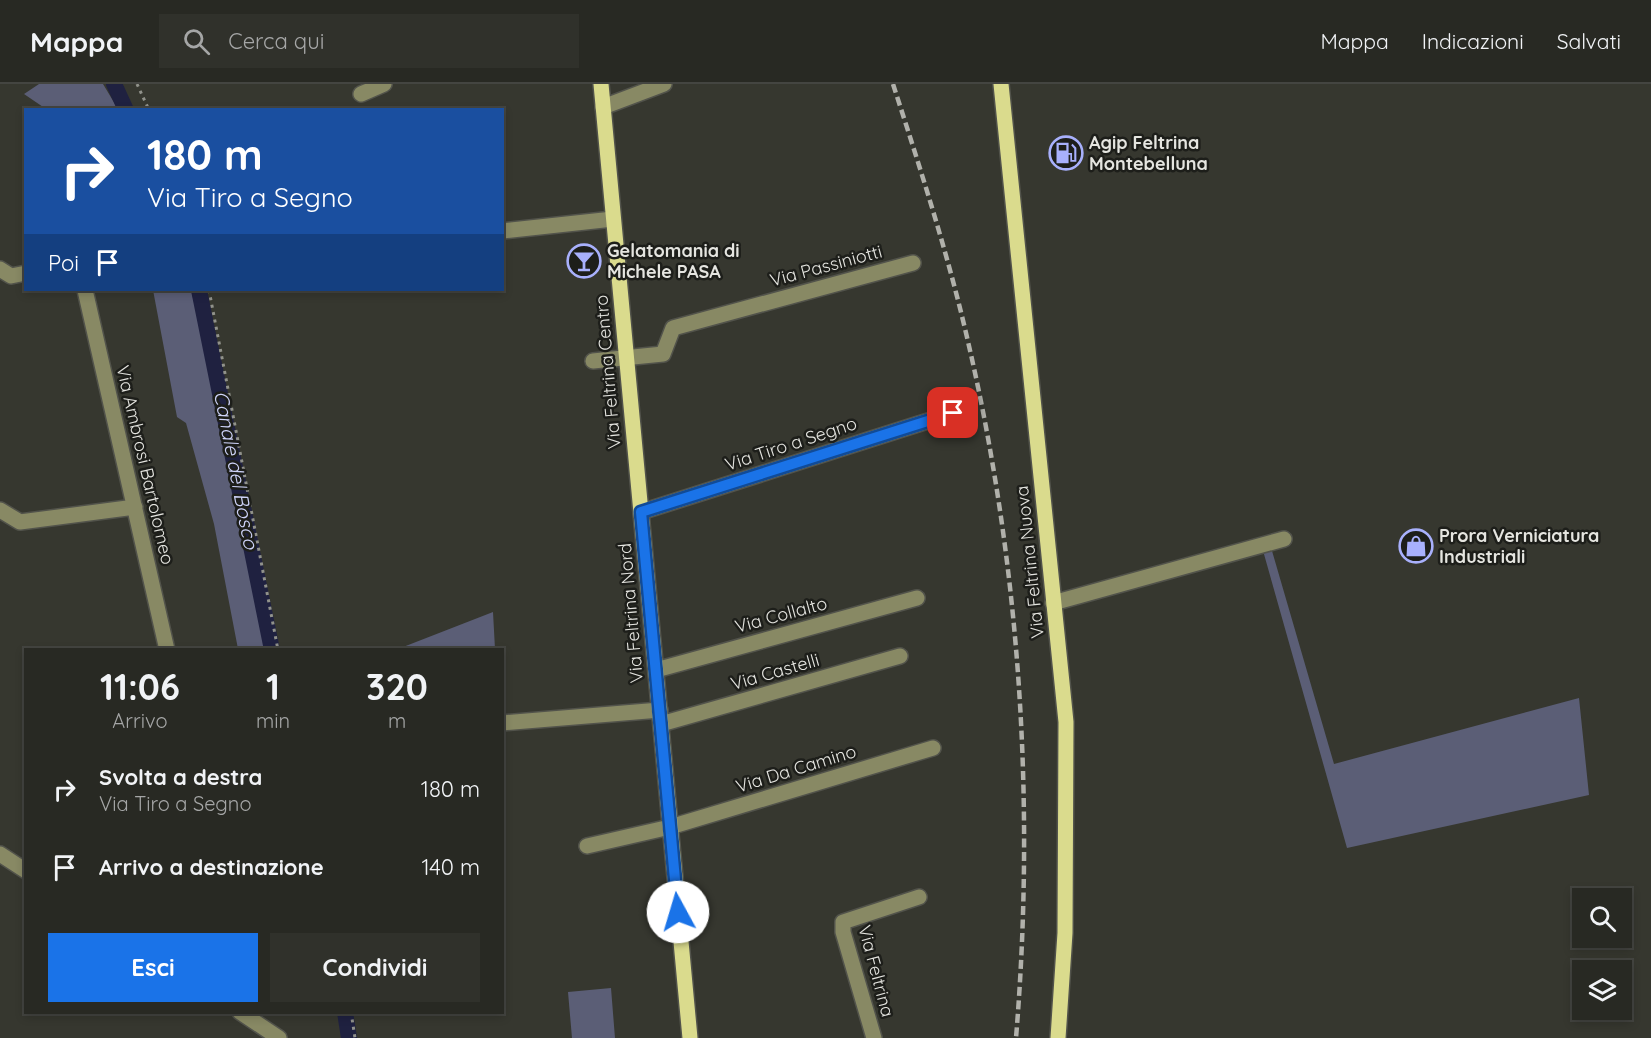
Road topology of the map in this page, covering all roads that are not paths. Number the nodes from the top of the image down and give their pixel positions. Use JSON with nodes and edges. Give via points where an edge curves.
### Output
{"nodes":[{"id":1,"x":384,"y":84,"type":"edge"},
{"id":2,"x":601,"y":84,"type":"edge"},
{"id":3,"x":664,"y":84,"type":"edge"},
{"id":4,"x":1001,"y":84,"type":"edge"},
{"id":5,"x":361,"y":94,"type":"dead end"},
{"id":6,"x":603,"y":107,"type":"junction"},
{"id":7,"x":614,"y":219,"type":"junction"},
{"id":8,"x":504,"y":231,"type":"edge"},
{"id":9,"x":913,"y":263,"type":"dead end"},
{"id":10,"x":0,"y":269,"type":"edge"},
{"id":11,"x":24,"y":273,"type":"edge"},
{"id":12,"x":85,"y":291,"type":"edge"},
{"id":13,"x":627,"y":357,"type":"junction"},
{"id":14,"x":593,"y":361,"type":"dead end"},
{"id":15,"x":953,"y":413,"type":"dead end"},
{"id":16,"x":135,"y":507,"type":"junction"},
{"id":17,"x":0,"y":510,"type":"edge"},
{"id":18,"x":641,"y":512,"type":"junction"},
{"id":19,"x":1284,"y":539,"type":"dead end"},
{"id":20,"x":917,"y":598,"type":"dead end"},
{"id":21,"x":1053,"y":603,"type":"junction"},
{"id":22,"x":167,"y":648,"type":"edge"},
{"id":23,"x":900,"y":656,"type":"dead end"},
{"id":24,"x":656,"y":670,"type":"junction"},
{"id":25,"x":660,"y":717,"type":"junction"},
{"id":26,"x":504,"y":723,"type":"edge"},
{"id":27,"x":933,"y":748,"type":"dead end"},
{"id":28,"x":670,"y":827,"type":"junction"},
{"id":29,"x":587,"y":846,"type":"dead end"},
{"id":30,"x":0,"y":854,"type":"edge"},
{"id":31,"x":24,"y":870,"type":"edge"},
{"id":32,"x":920,"y":897,"type":"dead end"},
{"id":33,"x":243,"y":1014,"type":"edge"},
{"id":34,"x":279,"y":1038,"type":"edge"},
{"id":35,"x":690,"y":1038,"type":"edge"},
{"id":36,"x":874,"y":1038,"type":"edge"},
{"id":37,"x":1058,"y":1038,"type":"edge"}],
"edges":[{"from":1,"to":5,"type":"street"},
{"from":2,"to":6,"type":"main road","name":"Via Feltrina Centro"},
{"from":3,"to":6,"type":"street"},
{"from":4,"to":21,"type":"main road","name":"Via Feltrina Nuova"},
{"from":6,"to":7,"type":"main road","name":"Via Feltrina Centro"},
{"from":7,"to":8,"type":"street"},
{"from":7,"to":13,"type":"main road","name":"Via Feltrina Centro"},
{"from":9,"to":13,"type":"street","name":"Via Passiniotti","via":[[673,328],[663,354]]},
{"from":10,"to":11,"type":"street","via":[[11,276]]},
{"from":12,"to":16,"type":"street","name":"Via Ambrosi Bartolomeo"},
{"from":13,"to":14,"type":"street"},
{"from":13,"to":18,"type":"main road","name":"Via Feltrina Centro"},
{"from":15,"to":18,"type":"street","name":"Via Tiro a Segno"},
{"from":16,"to":17,"type":"street","via":[[20,522]]},
{"from":16,"to":22,"type":"street","name":"Via Ambrosi Bartolomeo"},
{"from":18,"to":24,"type":"main road","name":"Via Feltrina Nord"},
{"from":19,"to":21,"type":"street"},
{"from":20,"to":24,"type":"street","name":"Via Collalto"},
{"from":21,"to":37,"type":"main road","name":"Via Feltrina Nuova","via":[[1066,722],[1065,933]]},
{"from":23,"to":25,"type":"street","name":"Via Castelli"},
{"from":24,"to":25,"type":"main road","name":"Via Feltrina Nord"},
{"from":25,"to":26,"type":"street"},
{"from":25,"to":28,"type":"main road","name":"Via Feltrina Nord"},
{"from":27,"to":28,"type":"street","name":"Via Da Camino"},
{"from":28,"to":29,"type":"street","name":"Via Da Camino"},
{"from":28,"to":35,"type":"main road","name":"Via Feltrina Nord"},
{"from":30,"to":31,"type":"street"},
{"from":32,"to":36,"type":"street","name":"Via Feltrina","via":[[843,922]]},
{"from":33,"to":34,"type":"street"}]}
